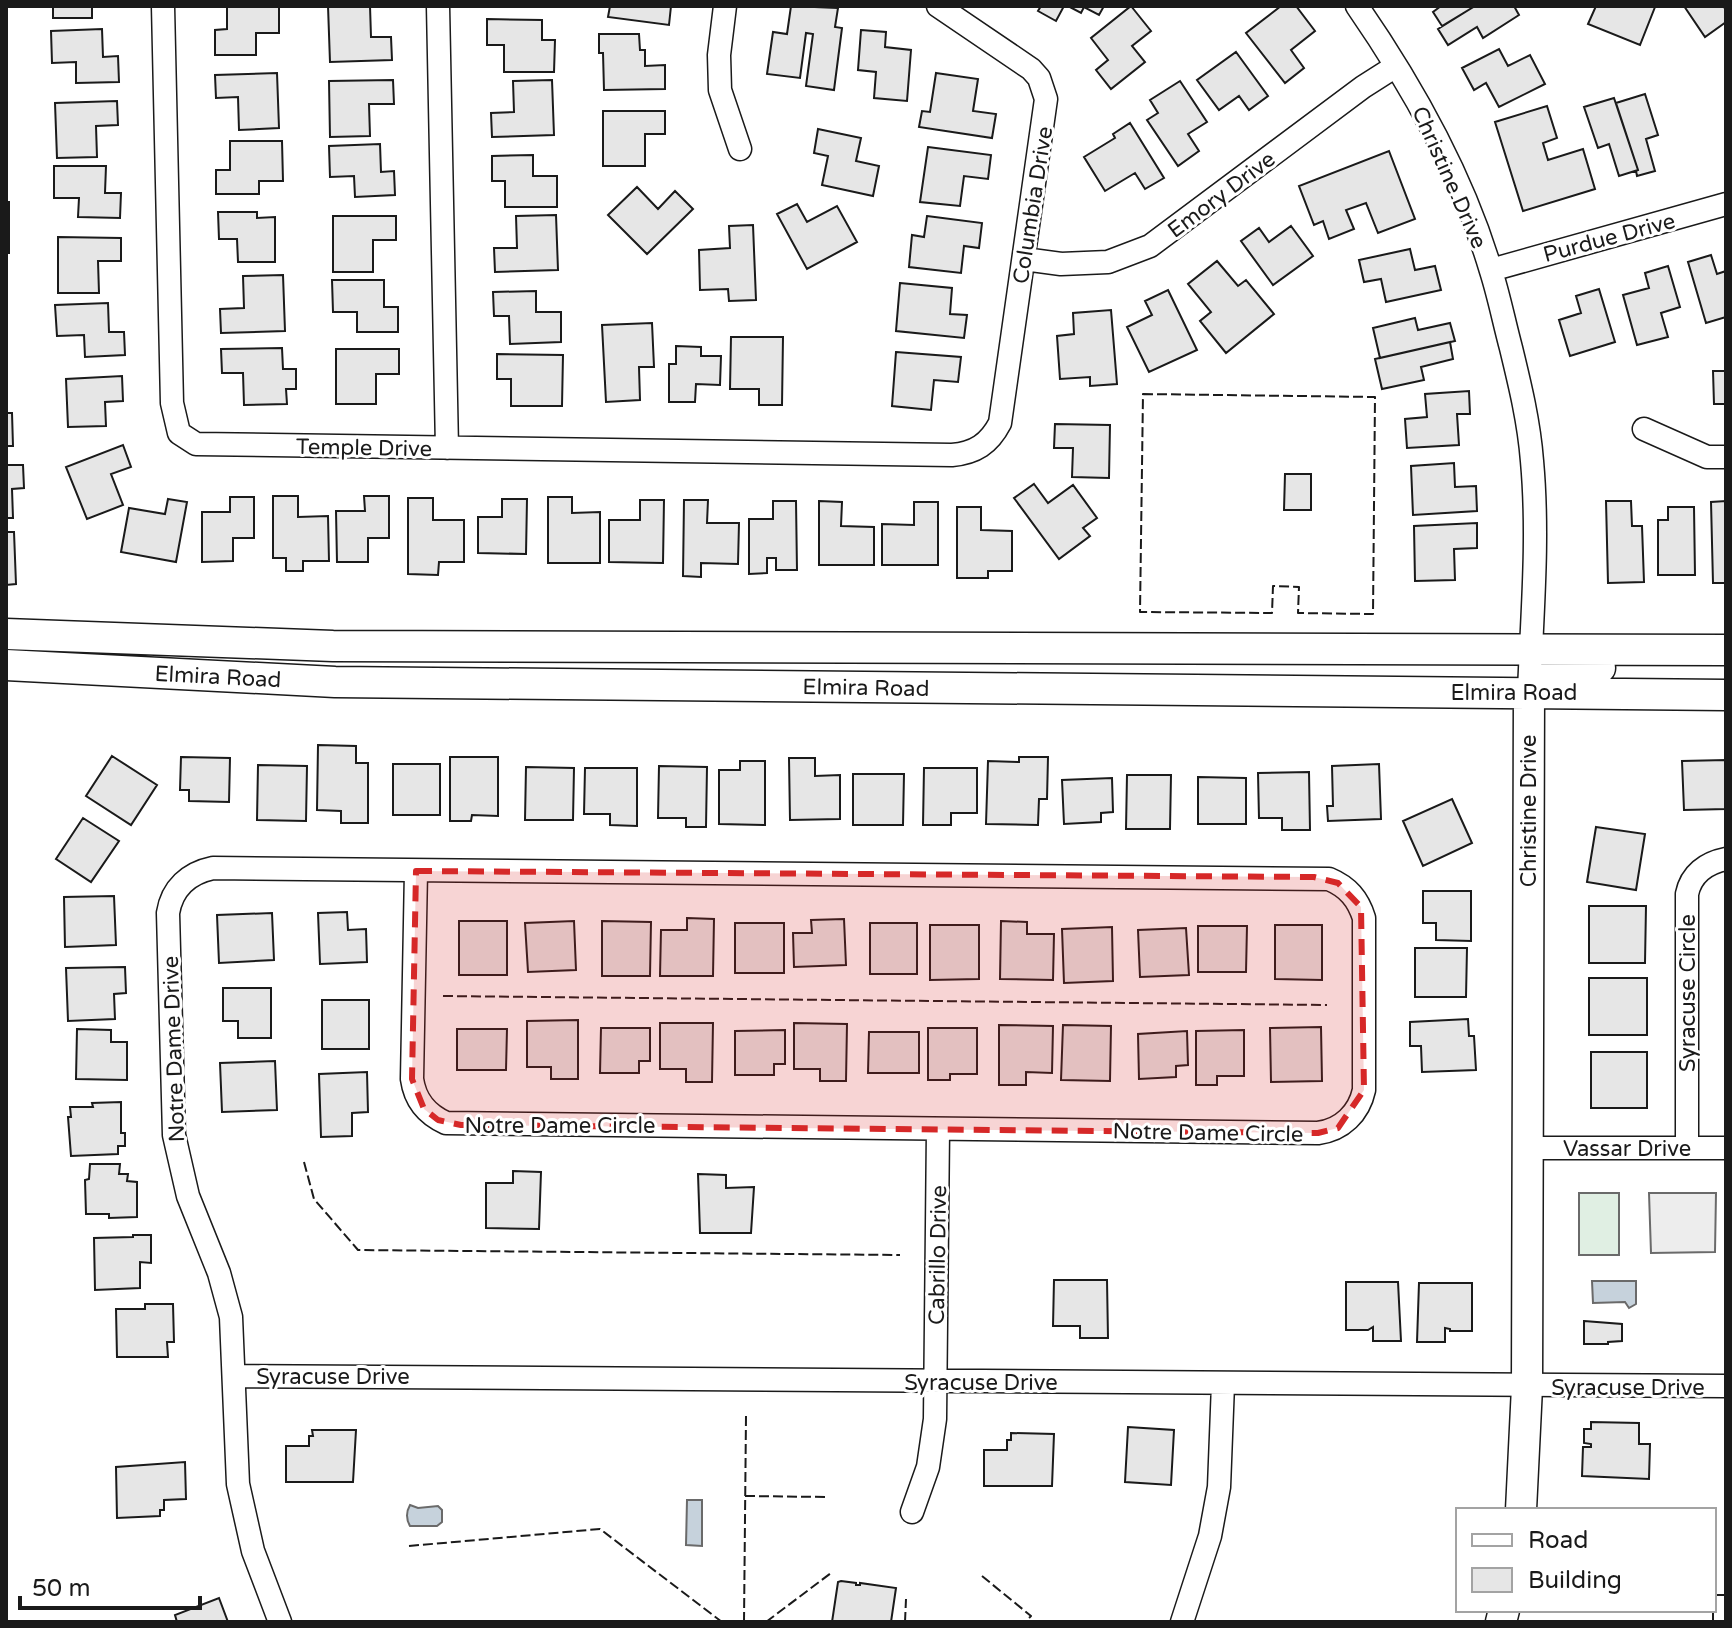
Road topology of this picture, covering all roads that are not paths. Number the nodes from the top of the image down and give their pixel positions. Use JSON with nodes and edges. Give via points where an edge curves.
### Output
{"nodes":[{"id":1,"x":163,"y":6,"type":"edge"},
{"id":2,"x":438,"y":6,"type":"edge"},
{"id":3,"x":725,"y":6,"type":"edge"},
{"id":4,"x":938,"y":6,"type":"edge"},
{"id":5,"x":1357,"y":6,"type":"edge"},
{"id":6,"x":1396,"y":66,"type":"junction"},
{"id":7,"x":740,"y":149,"type":"dead end"},
{"id":8,"x":1726,"y":204,"type":"edge"},
{"id":9,"x":1024,"y":259,"type":"junction"},
{"id":10,"x":1491,"y":270,"type":"junction"},
{"id":11,"x":1644,"y":429,"type":"dead end"},
{"id":12,"x":447,"y":448,"type":"junction"},
{"id":13,"x":980,"y":448,"type":"joint"},
{"id":14,"x":1726,"y":457,"type":"edge"},
{"id":15,"x":6,"y":634,"type":"edge"},
{"id":16,"x":1530,"y":650,"type":"junction"},
{"id":17,"x":1726,"y":650,"type":"edge"},
{"id":18,"x":1726,"y":662,"type":"edge"},
{"id":19,"x":6,"y":665,"type":"edge"},
{"id":20,"x":1264,"y":691,"type":"junction"},
{"id":21,"x":1529,"y":692,"type":"junction"},
{"id":22,"x":1726,"y":695,"type":"edge"},
{"id":23,"x":1726,"y":859,"type":"edge"},
{"id":24,"x":213,"y":868,"type":"joint"},
{"id":25,"x":416,"y":871,"type":"junction"},
{"id":26,"x":938,"y":1129,"type":"junction"},
{"id":27,"x":1528,"y":1148,"type":"junction"},
{"id":28,"x":1687,"y":1148,"type":"junction"},
{"id":29,"x":1726,"y":1148,"type":"edge"},
{"id":30,"x":235,"y":1376,"type":"junction"},
{"id":31,"x":935,"y":1382,"type":"junction"},
{"id":32,"x":1223,"y":1384,"type":"junction"},
{"id":33,"x":1726,"y":1386,"type":"edge"},
{"id":34,"x":1527,"y":1387,"type":"junction"},
{"id":35,"x":1521,"y":1508,"type":"edge"},
{"id":36,"x":912,"y":1512,"type":"dead end"},
{"id":37,"x":280,"y":1622,"type":"edge"},
{"id":38,"x":1182,"y":1622,"type":"edge"}],
"edges":[{"from":1,"to":12,"type":"street","name":"Temple Drive","via":[[172,403],[179,433],[196,444]]},
{"from":2,"to":12,"type":"street"},
{"from":3,"to":7,"type":"street","via":[[720,90]]},
{"from":4,"to":9,"type":"street","name":"Columbia Drive","via":[[1031,69],[1044,89],[1046,108]]},
{"from":5,"to":6,"type":"street","name":"Christine Drive"},
{"from":6,"to":9,"type":"street","name":"Emory Drive","via":[[1150,246],[1108,262]]},
{"from":6,"to":10,"type":"street","name":"Christine Drive","via":[[1446,156]]},
{"from":8,"to":10,"type":"street","name":"Purdue Drive"},
{"from":9,"to":13,"type":"street","name":"Columbia Drive","via":[[1002,412],[995,432]]},
{"from":10,"to":16,"type":"street","name":"Christine Drive","via":[[1529,430],[1535,533]]},
{"from":11,"to":14,"type":"street","via":[[1707,457]]},
{"from":12,"to":13,"type":"street","name":"Temple Drive","via":[[952,455]]},
{"from":15,"to":16,"type":"main road","name":"Elmira Road","via":[[333,646]]},
{"from":16,"to":17,"type":"main road","name":"Elmira Road"},
{"from":16,"to":20,"type":"main road","via":[[1508,671],[1348,672]]},
{"from":16,"to":21,"type":"street","name":"Christine Drive"},
{"from":18,"to":21,"type":"main road","via":[[1562,669]]},
{"from":19,"to":20,"type":"main road","name":"Elmira Road","via":[[335,682]]},
{"from":20,"to":21,"type":"main road","name":"Elmira Road"},
{"from":21,"to":22,"type":"main road","name":"Elmira Road"},
{"from":21,"to":27,"type":"main road","name":"Christine Drive"},
{"from":23,"to":28,"type":"street","name":"Syracuse Circle","via":[[1698,873],[1687,894]]},
{"from":24,"to":25,"type":"street","name":"Notre Dame Circle"},
{"from":24,"to":30,"type":"street","name":"Notre Dame Drive","via":[[184,880],[169,904],[172,1103],[179,1165],[231,1317]]},
{"from":25,"to":26,"type":"street","name":"Notre Dame Circle","via":[[412,1079],[424,1109],[438,1120],[461,1125]]},
{"from":25,"to":26,"type":"street","name":"Notre Dame Circle","via":[[1314,877],[1338,883],[1361,907],[1364,1090],[1355,1111],[1338,1128],[1318,1133]]},
{"from":26,"to":31,"type":"street","name":"Cabrillo Drive"},
{"from":27,"to":28,"type":"street","name":"Vassar Drive"},
{"from":27,"to":34,"type":"main road","name":"Christine Drive"},
{"from":28,"to":29,"type":"street","name":"Vassar Drive"},
{"from":30,"to":31,"type":"street","name":"Syracuse Drive"},
{"from":30,"to":37,"type":"street","name":"Notre Dame Drive","via":[[244,1521]]},
{"from":31,"to":32,"type":"street","name":"Syracuse Drive"},
{"from":31,"to":36,"type":"street","name":"Cabrillo Drive","via":[[928,1467]]},
{"from":32,"to":34,"type":"street","name":"Syracuse Drive"},
{"from":32,"to":38,"type":"street","via":[[1219,1487],[1210,1536]]},
{"from":33,"to":34,"type":"street","name":"Syracuse Drive"},
{"from":34,"to":35,"type":"main road","name":"Christine Drive"}]}
